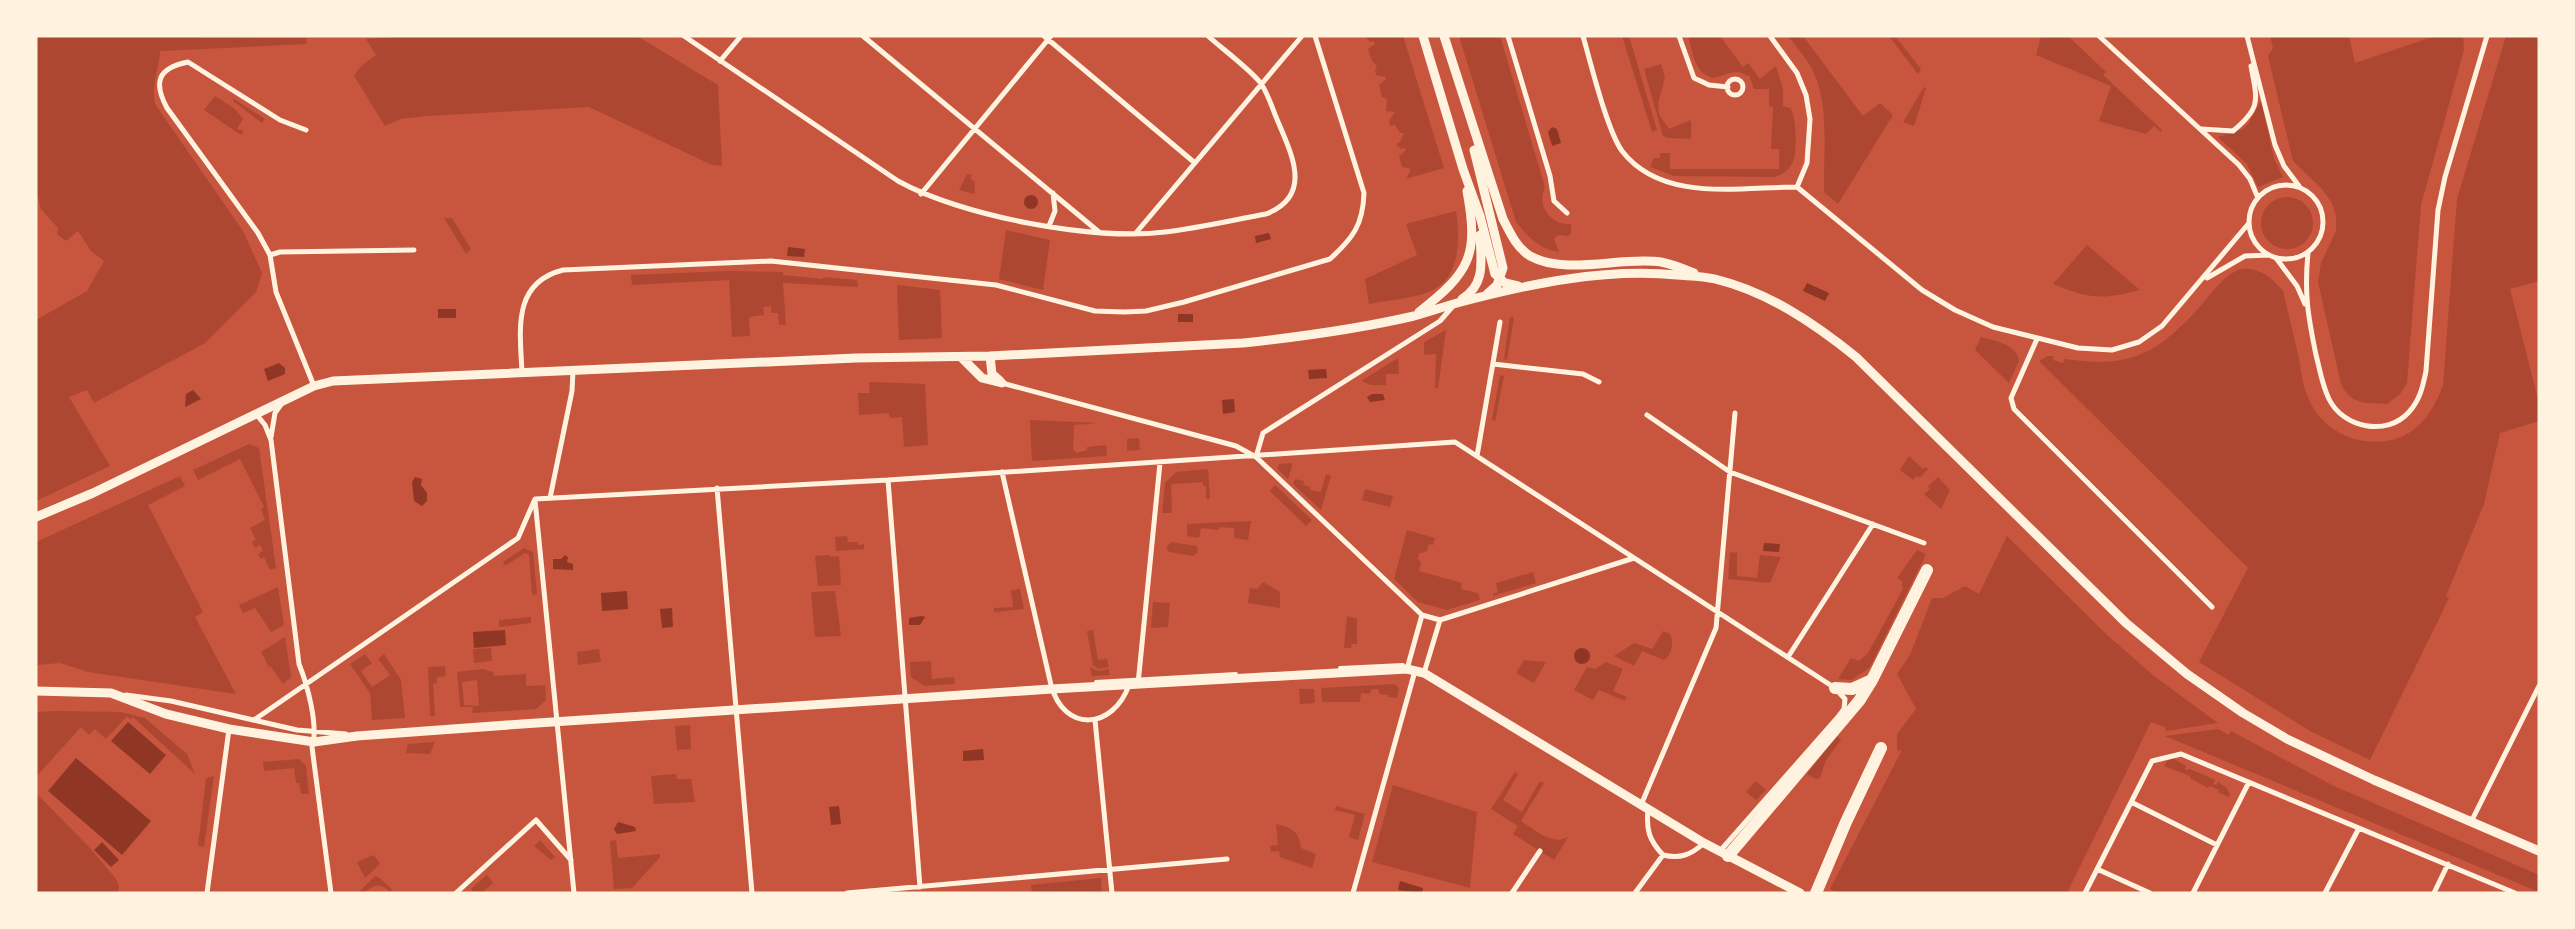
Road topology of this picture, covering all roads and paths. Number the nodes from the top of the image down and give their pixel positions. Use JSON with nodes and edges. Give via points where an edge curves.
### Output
{"nodes":[{"id":1,"x":684,"y":36,"type":"edge"},
{"id":2,"x":741,"y":36,"type":"edge"},
{"id":3,"x":863,"y":36,"type":"edge"},
{"id":4,"x":1208,"y":36,"type":"edge"},
{"id":5,"x":1302,"y":36,"type":"edge"},
{"id":6,"x":1315,"y":36,"type":"edge"},
{"id":7,"x":1423,"y":36,"type":"edge"},
{"id":8,"x":1444,"y":36,"type":"edge"},
{"id":9,"x":1508,"y":36,"type":"edge"},
{"id":10,"x":1583,"y":36,"type":"edge"},
{"id":11,"x":1679,"y":36,"type":"edge"},
{"id":12,"x":1770,"y":36,"type":"edge"},
{"id":13,"x":2099,"y":36,"type":"edge"},
{"id":14,"x":2487,"y":36,"type":"edge"},
{"id":15,"x":2247,"y":37,"type":"edge"},
{"id":16,"x":1048,"y":38,"type":"edge"},
{"id":17,"x":720,"y":61,"type":"junction"},
{"id":18,"x":1261,"y":84,"type":"junction"},
{"id":19,"x":1728,"y":87,"type":"dead end"},
{"id":20,"x":1464,"y":103,"type":"junction"},
{"id":21,"x":306,"y":130,"type":"dead end"},
{"id":22,"x":974,"y":130,"type":"junction"},
{"id":23,"x":2200,"y":130,"type":"junction"},
{"id":24,"x":1195,"y":163,"type":"junction"},
{"id":25,"x":1463,"y":169,"type":"junction"},
{"id":26,"x":1797,"y":186,"type":"junction"},
{"id":27,"x":2299,"y":187,"type":"junction"},
{"id":28,"x":1053,"y":192,"type":"junction"},
{"id":29,"x":1472,"y":193,"type":"junction"},
{"id":30,"x":921,"y":194,"type":"junction"},
{"id":31,"x":2258,"y":198,"type":"junction"},
{"id":32,"x":1567,"y":213,"type":"dead end"},
{"id":33,"x":2249,"y":223,"type":"junction"},
{"id":34,"x":1049,"y":226,"type":"junction"},
{"id":35,"x":1100,"y":233,"type":"junction"},
{"id":36,"x":1135,"y":234,"type":"junction"},
{"id":37,"x":414,"y":250,"type":"dead end"},
{"id":38,"x":2308,"y":253,"type":"junction"},
{"id":39,"x":270,"y":255,"type":"junction"},
{"id":40,"x":2268,"y":255,"type":"junction"},
{"id":41,"x":2276,"y":258,"type":"junction"},
{"id":42,"x":1714,"y":278,"type":"junction"},
{"id":43,"x":1500,"y":280,"type":"junction"},
{"id":44,"x":2202,"y":281,"type":"junction"},
{"id":45,"x":1528,"y":286,"type":"junction"},
{"id":46,"x":1478,"y":298,"type":"junction"},
{"id":47,"x":1455,"y":303,"type":"junction"},
{"id":48,"x":2306,"y":306,"type":"junction"},
{"id":49,"x":1414,"y":316,"type":"junction"},
{"id":50,"x":1500,"y":322,"type":"dead end"},
{"id":51,"x":2037,"y":339,"type":"junction"},
{"id":52,"x":990,"y":356,"type":"junction"},
{"id":53,"x":961,"y":357,"type":"junction"},
{"id":54,"x":1493,"y":364,"type":"junction"},
{"id":55,"x":573,"y":371,"type":"junction"},
{"id":56,"x":522,"y":372,"type":"junction"},
{"id":57,"x":1599,"y":382,"type":"dead end"},
{"id":58,"x":1002,"y":383,"type":"junction"},
{"id":59,"x":314,"y":386,"type":"junction"},
{"id":60,"x":284,"y":401,"type":"junction"},
{"id":61,"x":1735,"y":413,"type":"dead end"},
{"id":62,"x":256,"y":414,"type":"junction"},
{"id":63,"x":1647,"y":415,"type":"dead end"},
{"id":64,"x":271,"y":440,"type":"junction"},
{"id":65,"x":1477,"y":456,"type":"junction"},
{"id":66,"x":1256,"y":457,"type":"junction"},
{"id":67,"x":1160,"y":463,"type":"junction"},
{"id":68,"x":1002,"y":472,"type":"junction"},
{"id":69,"x":1730,"y":472,"type":"junction"},
{"id":70,"x":888,"y":480,"type":"junction"},
{"id":71,"x":718,"y":488,"type":"junction"},
{"id":72,"x":550,"y":498,"type":"junction"},
{"id":73,"x":535,"y":499,"type":"junction"},
{"id":74,"x":36,"y":517,"type":"edge"},
{"id":75,"x":1873,"y":524,"type":"junction"},
{"id":76,"x":1924,"y":543,"type":"dead end"},
{"id":77,"x":1634,"y":558,"type":"junction"},
{"id":78,"x":1927,"y":570,"type":"dead end"},
{"id":79,"x":2212,"y":607,"type":"dead end"},
{"id":80,"x":1717,"y":612,"type":"junction"},
{"id":81,"x":1422,"y":615,"type":"junction"},
{"id":82,"x":1440,"y":620,"type":"junction"},
{"id":83,"x":1788,"y":657,"type":"junction"},
{"id":84,"x":1413,"y":669,"type":"junction"},
{"id":85,"x":1872,"y":680,"type":"junction"},
{"id":86,"x":306,"y":683,"type":"junction"},
{"id":87,"x":1135,"y":683,"type":"junction"},
{"id":88,"x":2539,"y":686,"type":"edge"},
{"id":89,"x":1052,"y":687,"type":"junction"},
{"id":90,"x":1835,"y":688,"type":"junction"},
{"id":91,"x":36,"y":692,"type":"edge"},
{"id":92,"x":111,"y":693,"type":"junction"},
{"id":93,"x":906,"y":697,"type":"junction"},
{"id":94,"x":737,"y":711,"type":"junction"},
{"id":95,"x":254,"y":720,"type":"junction"},
{"id":96,"x":1095,"y":720,"type":"junction"},
{"id":97,"x":558,"y":722,"type":"junction"},
{"id":98,"x":229,"y":729,"type":"junction"},
{"id":99,"x":314,"y":731,"type":"junction"},
{"id":100,"x":358,"y":736,"type":"junction"},
{"id":101,"x":314,"y":742,"type":"junction"},
{"id":102,"x":1881,"y":748,"type":"dead end"},
{"id":103,"x":2249,"y":782,"type":"junction"},
{"id":104,"x":2131,"y":802,"type":"junction"},
{"id":105,"x":1644,"y":808,"type":"junction"},
{"id":106,"x":2470,"y":822,"type":"junction"},
{"id":107,"x":2359,"y":828,"type":"junction"},
{"id":108,"x":1704,"y":843,"type":"junction"},
{"id":109,"x":2217,"y":846,"type":"junction"},
{"id":110,"x":2539,"y":851,"type":"edge"},
{"id":111,"x":1540,"y":852,"type":"dead end"},
{"id":112,"x":1663,"y":854,"type":"junction"},
{"id":113,"x":1724,"y":854,"type":"junction"},
{"id":114,"x":1227,"y":859,"type":"dead end"},
{"id":115,"x":571,"y":860,"type":"junction"},
{"id":116,"x":2448,"y":864,"type":"junction"},
{"id":117,"x":1110,"y":870,"type":"junction"},
{"id":118,"x":2097,"y":870,"type":"junction"},
{"id":119,"x":920,"y":887,"type":"junction"},
{"id":120,"x":896,"y":890,"type":"edge"},
{"id":121,"x":207,"y":893,"type":"edge"},
{"id":122,"x":330,"y":893,"type":"edge"},
{"id":123,"x":456,"y":893,"type":"edge"},
{"id":124,"x":574,"y":893,"type":"edge"},
{"id":125,"x":752,"y":893,"type":"edge"},
{"id":126,"x":847,"y":893,"type":"edge"},
{"id":127,"x":1112,"y":893,"type":"edge"},
{"id":128,"x":1353,"y":893,"type":"edge"},
{"id":129,"x":1512,"y":893,"type":"edge"},
{"id":130,"x":1635,"y":893,"type":"edge"},
{"id":131,"x":1800,"y":893,"type":"edge"},
{"id":132,"x":1816,"y":893,"type":"edge"},
{"id":133,"x":2085,"y":893,"type":"edge"},
{"id":134,"x":2150,"y":893,"type":"edge"},
{"id":135,"x":2193,"y":893,"type":"edge"},
{"id":136,"x":2326,"y":893,"type":"edge"},
{"id":137,"x":2434,"y":893,"type":"edge"},
{"id":138,"x":2515,"y":893,"type":"edge"}],
"edges":[{"from":1,"to":17,"type":"street"},
{"from":2,"to":17,"type":"street"},
{"from":3,"to":22,"type":"street"},
{"from":4,"to":18,"type":"street"},
{"from":5,"to":18,"type":"street"},
{"from":6,"to":56,"type":"street","via":[[1364,193],[1364,209],[1358,228],[1330,259],[1184,302],[1146,311],[1124,312],[1095,311],[996,285],[771,261],[563,270],[542,279],[526,298],[520,321]]},
{"from":7,"to":25,"type":"street"},
{"from":8,"to":20,"type":"street"},
{"from":9,"to":32,"type":"street","via":[[1550,176],[1554,202]]},
{"from":10,"to":26,"type":"street","via":[[1611,126],[1622,150],[1640,168],[1664,182],[1687,188]]},
{"from":11,"to":19,"type":"street","via":[[1694,78],[1709,85]]},
{"from":12,"to":26,"type":"street","via":[[1798,73],[1806,95],[1810,119],[1807,163]]},
{"from":13,"to":23,"type":"street"},
{"from":14,"to":48,"type":"street","via":[[2443,185],[2438,210],[2426,370],[2422,394],[2408,413],[2394,423],[2371,427],[2347,420],[2339,412],[2329,401],[2322,382]]},
{"from":15,"to":23,"type":"street","via":[[2257,99],[2250,117],[2233,130]]},
{"from":15,"to":27,"type":"street","via":[[2275,146]]},
{"from":16,"to":22,"type":"street"},
{"from":16,"to":24,"type":"street"},
{"from":17,"to":30,"type":"street"},
{"from":18,"to":24,"type":"street"},
{"from":18,"to":36,"type":"street","via":[[1294,159],[1296,177],[1282,208],[1266,214]]},
{"from":20,"to":42,"type":"street","via":[[1503,219],[1518,246],[1530,256],[1546,262],[1574,264],[1661,262]]},
{"from":20,"to":43,"type":"street","via":[[1502,256]]},
{"from":21,"to":39,"type":"street","via":[[280,120],[188,62],[172,65],[160,80],[158,91],[167,108],[258,233]]},
{"from":22,"to":28,"type":"street"},
{"from":22,"to":30,"type":"street"},
{"from":23,"to":31,"type":"street","via":[[2239,165],[2250,179]]},
{"from":24,"to":36,"type":"street"},
{"from":25,"to":29,"type":"street"},
{"from":25,"to":49,"type":"street","via":[[1472,218],[1468,257],[1456,281]]},
{"from":26,"to":51,"type":"street","via":[[1922,290],[1993,327]]},
{"from":27,"to":31,"type":"street","via":[[2277,186]]},
{"from":27,"to":38,"type":"street","via":[[2318,201],[2324,223],[2322,235]]},
{"from":28,"to":34,"type":"street","via":[[1055,211]]},
{"from":28,"to":35,"type":"street"},
{"from":29,"to":43,"type":"street","via":[[1494,274]]},
{"from":29,"to":47,"type":"street","via":[[1482,264],[1474,292]]},
{"from":30,"to":34,"type":"street"},
{"from":31,"to":33,"type":"street"},
{"from":33,"to":40,"type":"street","via":[[2258,247]]},
{"from":33,"to":44,"type":"street"},
{"from":34,"to":35,"type":"street"},
{"from":35,"to":36,"type":"street"},
{"from":37,"to":39,"type":"street","via":[[280,252]]},
{"from":38,"to":41,"type":"street","via":[[2292,259]]},
{"from":38,"to":48,"type":"street"},
{"from":39,"to":59,"type":"street","via":[[276,292]]},
{"from":40,"to":41,"type":"street"},
{"from":40,"to":44,"type":"street","via":[[2245,256]]},
{"from":41,"to":48,"type":"street"},
{"from":42,"to":45,"type":"street","via":[[1652,273],[1592,276]]},
{"from":42,"to":106,"type":"street","via":[[1755,292],[1787,308],[1856,357],[2126,623],[2158,652],[2220,698],[2287,739]]},
{"from":43,"to":45,"type":"street","via":[[1513,286]]},
{"from":43,"to":46,"type":"street","via":[[1491,293]]},
{"from":44,"to":51,"type":"street","via":[[2162,326],[2139,342],[2112,350],[2078,348]]},
{"from":45,"to":46,"type":"street"},
{"from":46,"to":47,"type":"street"},
{"from":47,"to":49,"type":"street"},
{"from":47,"to":66,"type":"street","via":[[1440,322],[1263,433]]},
{"from":49,"to":52,"type":"street","via":[[1283,339]]},
{"from":50,"to":54,"type":"street"},
{"from":51,"to":79,"type":"street","via":[[2011,398],[2014,409]]},
{"from":52,"to":53,"type":"street"},
{"from":52,"to":58,"type":"street","via":[[992,374]]},
{"from":53,"to":55,"type":"street","via":[[856,358]]},
{"from":53,"to":58,"type":"street","via":[[982,378]]},
{"from":54,"to":57,"type":"street","via":[[1582,374]]},
{"from":54,"to":65,"type":"street"},
{"from":55,"to":56,"type":"street"},
{"from":55,"to":72,"type":"street","via":[[572,391]]},
{"from":56,"to":59,"type":"street","via":[[341,380]]},
{"from":58,"to":66,"type":"street","via":[[1236,446]]},
{"from":59,"to":60,"type":"street"},
{"from":60,"to":62,"type":"street"},
{"from":60,"to":64,"type":"street","via":[[275,413]]},
{"from":61,"to":69,"type":"street"},
{"from":62,"to":64,"type":"street"},
{"from":62,"to":74,"type":"street"},
{"from":63,"to":69,"type":"street"},
{"from":64,"to":86,"type":"street","via":[[299,664]]},
{"from":65,"to":66,"type":"street","via":[[1455,442]]},
{"from":65,"to":77,"type":"street"},
{"from":66,"to":67,"type":"street"},
{"from":66,"to":81,"type":"street"},
{"from":67,"to":68,"type":"street"},
{"from":67,"to":87,"type":"street"},
{"from":68,"to":70,"type":"street"},
{"from":68,"to":89,"type":"street"},
{"from":69,"to":75,"type":"street"},
{"from":69,"to":80,"type":"street"},
{"from":70,"to":71,"type":"street"},
{"from":70,"to":93,"type":"street"},
{"from":71,"to":72,"type":"street"},
{"from":71,"to":94,"type":"street"},
{"from":72,"to":73,"type":"street"},
{"from":73,"to":86,"type":"street","via":[[518,538]]},
{"from":73,"to":97,"type":"street"},
{"from":75,"to":76,"type":"street"},
{"from":75,"to":83,"type":"street"},
{"from":77,"to":80,"type":"street"},
{"from":77,"to":82,"type":"street"},
{"from":78,"to":85,"type":"highway"},
{"from":80,"to":83,"type":"street"},
{"from":80,"to":105,"type":"street","via":[[1716,628]]},
{"from":81,"to":82,"type":"street"},
{"from":81,"to":84,"type":"street"},
{"from":82,"to":84,"type":"street"},
{"from":83,"to":90,"type":"street"},
{"from":84,"to":87,"type":"street"},
{"from":84,"to":105,"type":"street"},
{"from":84,"to":128,"type":"street"},
{"from":85,"to":90,"type":"highway","via":[[1852,689]]},
{"from":85,"to":113,"type":"highway","via":[[1851,711]]},
{"from":86,"to":95,"type":"street"},
{"from":86,"to":99,"type":"street"},
{"from":87,"to":89,"type":"street"},
{"from":87,"to":96,"type":"street","via":[[1111,714]]},
{"from":88,"to":106,"type":"street"},
{"from":89,"to":93,"type":"street"},
{"from":89,"to":96,"type":"street","via":[[1058,702],[1068,713],[1081,719]]},
{"from":90,"to":113,"type":"street","via":[[1845,699],[1844,709]]},
{"from":91,"to":92,"type":"street"},
{"from":92,"to":95,"type":"street","via":[[171,701]]},
{"from":92,"to":98,"type":"street","via":[[166,714]]},
{"from":93,"to":94,"type":"street"},
{"from":93,"to":119,"type":"street"},
{"from":94,"to":97,"type":"street"},
{"from":94,"to":125,"type":"street"},
{"from":95,"to":99,"type":"street"},
{"from":96,"to":117,"type":"street"},
{"from":97,"to":100,"type":"street"},
{"from":97,"to":115,"type":"street"},
{"from":98,"to":101,"type":"street"},
{"from":98,"to":121,"type":"street"},
{"from":99,"to":100,"type":"street"},
{"from":99,"to":101,"type":"street"},
{"from":100,"to":101,"type":"street"},
{"from":101,"to":122,"type":"street","via":[[312,747]]},
{"from":102,"to":132,"type":"highway"},
{"from":103,"to":104,"type":"street","via":[[2181,754],[2152,761]]},
{"from":103,"to":107,"type":"street"},
{"from":103,"to":109,"type":"street"},
{"from":104,"to":109,"type":"street"},
{"from":104,"to":118,"type":"street"},
{"from":105,"to":108,"type":"street"},
{"from":105,"to":112,"type":"street","via":[[1652,843]]},
{"from":106,"to":110,"type":"street"},
{"from":107,"to":116,"type":"street"},
{"from":107,"to":136,"type":"street"},
{"from":108,"to":112,"type":"street","via":[[1687,855],[1675,858]]},
{"from":108,"to":113,"type":"street"},
{"from":109,"to":135,"type":"street"},
{"from":111,"to":129,"type":"street"},
{"from":112,"to":130,"type":"street"},
{"from":113,"to":131,"type":"street"},
{"from":114,"to":117,"type":"street"},
{"from":115,"to":123,"type":"street","via":[[536,820]]},
{"from":115,"to":124,"type":"street"},
{"from":116,"to":137,"type":"street"},
{"from":116,"to":138,"type":"street"},
{"from":117,"to":119,"type":"street"},
{"from":117,"to":127,"type":"street"},
{"from":118,"to":133,"type":"street"},
{"from":118,"to":134,"type":"street"},
{"from":119,"to":120,"type":"street"},
{"from":120,"to":126,"type":"street"}]}
